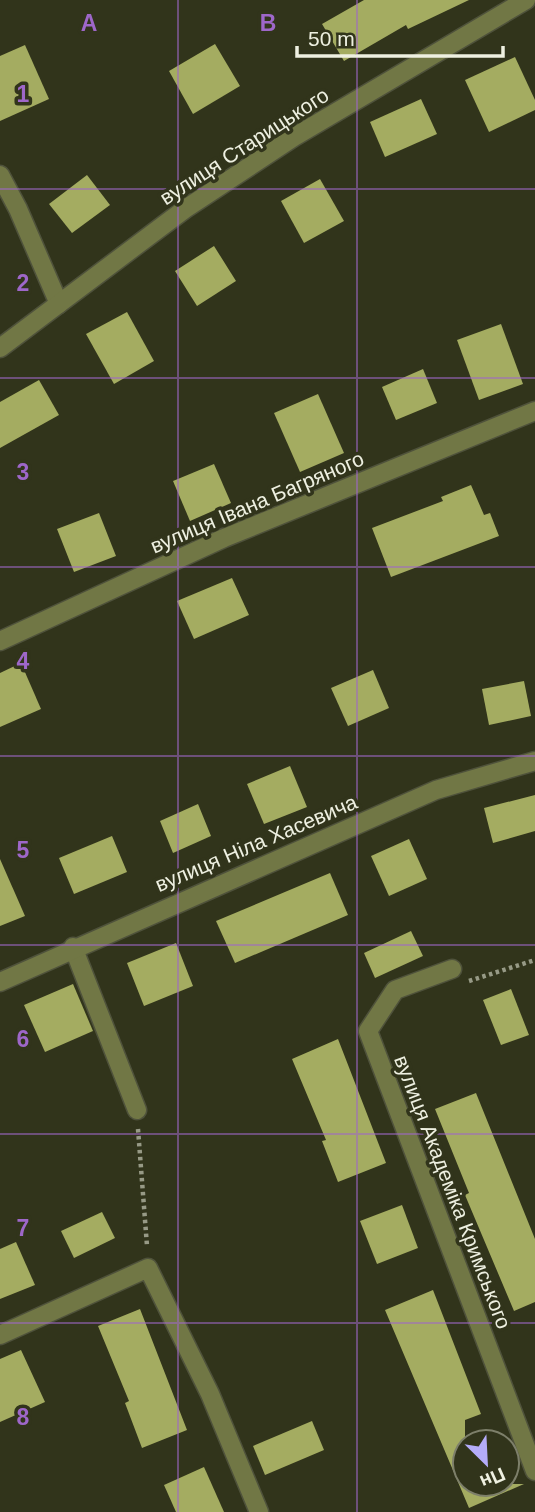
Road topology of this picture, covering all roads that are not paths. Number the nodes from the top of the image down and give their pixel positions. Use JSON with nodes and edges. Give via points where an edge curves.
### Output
{"nodes":[{"id":1,"x":526,"y":0,"type":"edge"},
{"id":2,"x":0,"y":175,"type":"edge"},
{"id":3,"x":58,"y":304,"type":"junction"},
{"id":4,"x":0,"y":348,"type":"edge"},
{"id":5,"x":535,"y":411,"type":"edge"},
{"id":6,"x":0,"y":641,"type":"edge"},
{"id":7,"x":535,"y":761,"type":"edge"},
{"id":8,"x":73,"y":947,"type":"junction"},
{"id":9,"x":452,"y":969,"type":"road end"},
{"id":10,"x":0,"y":982,"type":"edge"},
{"id":11,"x":137,"y":1110,"type":"road end"},
{"id":12,"x":0,"y":1335,"type":"edge"},
{"id":13,"x":535,"y":1471,"type":"edge"},
{"id":14,"x":259,"y":1512,"type":"edge"}],
"edges":[{"from":1,"to":3,"type":"street","name":"вулиця Старицького","via":[[294,137],[186,209]]},
{"from":2,"to":3,"type":"street"},
{"from":3,"to":4,"type":"street","name":"вулиця Старицького"},
{"from":5,"to":6,"type":"street","name":"вулиця Івана Багряного","via":[[224,538]]},
{"from":7,"to":8,"type":"street","name":"вулиця Ніла Хасевича","via":[[436,790]]},
{"from":8,"to":10,"type":"street","name":"вулиця Ніла Хасевича"},
{"from":8,"to":11,"type":"street"},
{"from":9,"to":13,"type":"street","name":"вулиця Академіка Кримського","via":[[395,990],[368,1031]]},
{"from":12,"to":14,"type":"street","via":[[148,1268],[210,1394]]}]}
